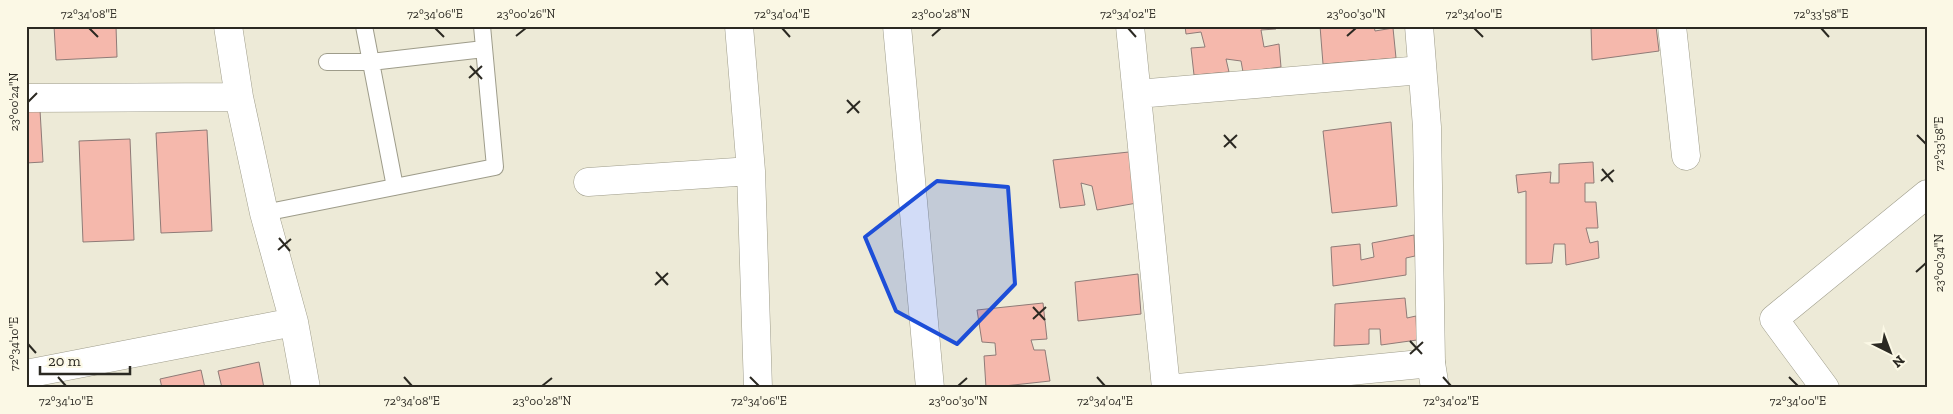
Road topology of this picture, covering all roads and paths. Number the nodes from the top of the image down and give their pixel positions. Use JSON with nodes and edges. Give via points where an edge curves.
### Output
{"nodes":[{"id":1,"x":228,"y":26,"type":"edge"},
{"id":2,"x":364,"y":26,"type":"edge"},
{"id":3,"x":482,"y":26,"type":"edge"},
{"id":4,"x":739,"y":26,"type":"edge"},
{"id":5,"x":897,"y":26,"type":"edge"},
{"id":6,"x":1130,"y":26,"type":"edge"},
{"id":7,"x":1419,"y":26,"type":"edge"},
{"id":8,"x":1672,"y":26,"type":"edge"},
{"id":9,"x":484,"y":49,"type":"junction"},
{"id":10,"x":327,"y":62,"type":"dead end"},
{"id":11,"x":371,"y":62,"type":"junction"},
{"id":12,"x":1422,"y":70,"type":"junction"},
{"id":13,"x":1137,"y":94,"type":"junction"},
{"id":14,"x":238,"y":96,"type":"junction"},
{"id":15,"x":26,"y":98,"type":"edge"},
{"id":16,"x":1686,"y":156,"type":"dead end"},
{"id":17,"x":750,"y":171,"type":"junction"},
{"id":18,"x":588,"y":182,"type":"dead end"},
{"id":19,"x":395,"y":187,"type":"junction"},
{"id":20,"x":1927,"y":194,"type":"edge"},
{"id":21,"x":264,"y":213,"type":"junction"},
{"id":22,"x":294,"y":322,"type":"junction"},
{"id":23,"x":26,"y":374,"type":"edge"},
{"id":24,"x":1433,"y":375,"type":"edge"},
{"id":25,"x":306,"y":388,"type":"edge"},
{"id":26,"x":758,"y":388,"type":"edge"},
{"id":27,"x":930,"y":388,"type":"edge"},
{"id":28,"x":1166,"y":388,"type":"edge"},
{"id":29,"x":1178,"y":388,"type":"edge"},
{"id":30,"x":1826,"y":388,"type":"edge"}],
"edges":[{"from":1,"to":14,"type":"street"},
{"from":2,"to":11,"type":"lane"},
{"from":3,"to":9,"type":"lane"},
{"from":4,"to":17,"type":"street"},
{"from":5,"to":27,"type":"street"},
{"from":6,"to":13,"type":"street"},
{"from":7,"to":12,"type":"street"},
{"from":8,"to":16,"type":"street"},
{"from":9,"to":11,"type":"lane"},
{"from":9,"to":19,"type":"lane","via":[[495,167]]},
{"from":10,"to":11,"type":"lane"},
{"from":11,"to":19,"type":"lane"},
{"from":12,"to":13,"type":"street"},
{"from":12,"to":24,"type":"street","via":[[1427,127]]},
{"from":13,"to":28,"type":"street"},
{"from":14,"to":15,"type":"street"},
{"from":14,"to":21,"type":"street"},
{"from":17,"to":18,"type":"street"},
{"from":17,"to":26,"type":"street"},
{"from":19,"to":21,"type":"lane"},
{"from":20,"to":30,"type":"street","via":[[1774,319]]},
{"from":21,"to":22,"type":"street"},
{"from":22,"to":23,"type":"street"},
{"from":22,"to":25,"type":"street"},
{"from":24,"to":29,"type":"street"}]}
